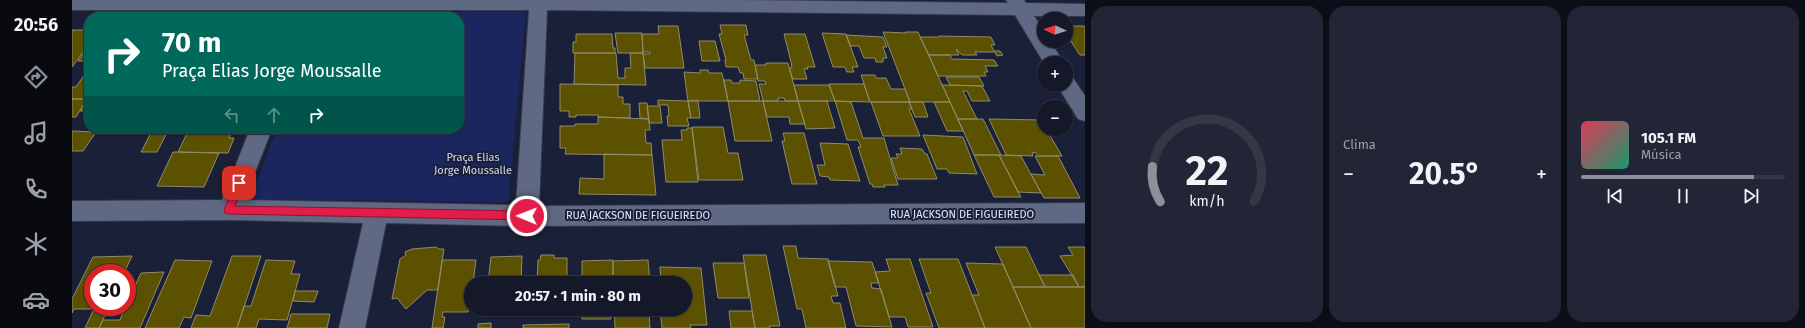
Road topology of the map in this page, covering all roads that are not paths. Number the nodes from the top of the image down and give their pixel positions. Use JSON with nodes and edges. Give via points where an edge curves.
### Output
{"nodes":[{"id":1,"x":424,"y":2,"type":"edge"},
{"id":2,"x":72,"y":4,"type":"edge"},
{"id":3,"x":538,"y":4,"type":"junction"},
{"id":4,"x":1017,"y":5,"type":"edge"},
{"id":5,"x":1085,"y":10,"type":"edge"},
{"id":6,"x":307,"y":11,"type":"edge"},
{"id":7,"x":1050,"y":56,"type":"edge"},
{"id":8,"x":1072,"y":92,"type":"edge"},
{"id":9,"x":1085,"y":113,"type":"edge"},
{"id":10,"x":259,"y":134,"type":"edge"},
{"id":11,"x":229,"y":210,"type":"junction"},
{"id":12,"x":72,"y":211,"type":"edge"},
{"id":13,"x":377,"y":213,"type":"junction"},
{"id":14,"x":1085,"y":213,"type":"edge"},
{"id":15,"x":527,"y":216,"type":"junction"},
{"id":16,"x":352,"y":328,"type":"edge"}],
"edges":[{"from":1,"to":3,"type":"street"},
{"from":1,"to":6,"type":"street"},
{"from":2,"to":6,"type":"street"},
{"from":3,"to":4,"type":"street"},
{"from":3,"to":15,"type":"street"},
{"from":4,"to":5,"type":"street"},
{"from":4,"to":7,"type":"street"},
{"from":8,"to":9,"type":"street"},
{"from":10,"to":11,"type":"street"},
{"from":11,"to":12,"type":"street","name":"RUA JACKSON DE FIGUEIREDO"},
{"from":11,"to":13,"type":"street","name":"RUA JACKSON DE FIGUEIREDO"},
{"from":13,"to":15,"type":"street","name":"RUA JACKSON DE FIGUEIREDO"},
{"from":13,"to":16,"type":"street"},
{"from":14,"to":15,"type":"street","name":"RUA JACKSON DE FIGUEIREDO"}]}
